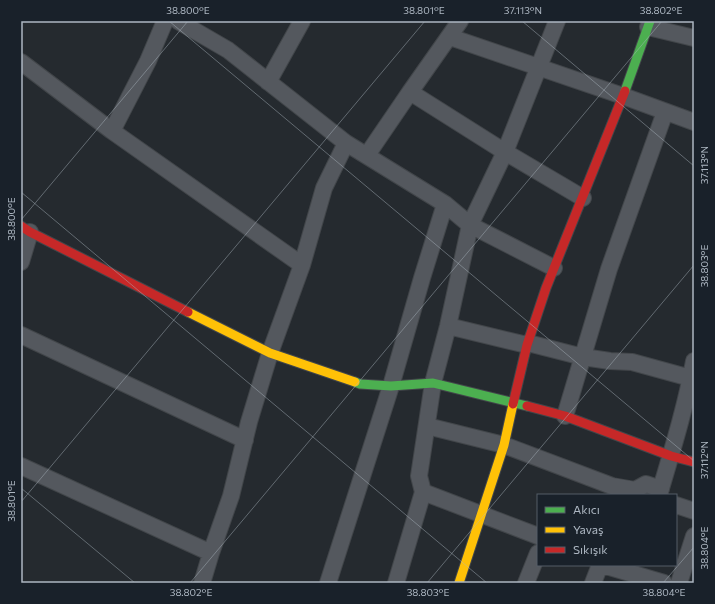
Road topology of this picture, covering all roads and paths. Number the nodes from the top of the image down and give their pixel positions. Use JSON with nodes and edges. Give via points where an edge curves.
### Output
{"nodes":[{"id":1,"x":164,"y":21,"type":"edge"},
{"id":2,"x":178,"y":21,"type":"edge"},
{"id":3,"x":302,"y":21,"type":"edge"},
{"id":4,"x":460,"y":21,"type":"edge"},
{"id":5,"x":557,"y":21,"type":"edge"},
{"id":6,"x":649,"y":24,"type":"edge"},
{"id":7,"x":450,"y":37,"type":"junction"},
{"id":8,"x":694,"y":38,"type":"edge"},
{"id":9,"x":21,"y":62,"type":"edge"},
{"id":10,"x":539,"y":67,"type":"junction"},
{"id":11,"x":268,"y":82,"type":"junction"},
{"id":12,"x":410,"y":92,"type":"junction"},
{"id":13,"x":623,"y":96,"type":"junction"},
{"id":14,"x":665,"y":112,"type":"junction"},
{"id":15,"x":694,"y":122,"type":"edge"},
{"id":16,"x":112,"y":131,"type":"junction"},
{"id":17,"x":346,"y":143,"type":"junction"},
{"id":18,"x":505,"y":152,"type":"junction"},
{"id":19,"x":367,"y":155,"type":"junction"},
{"id":20,"x":583,"y":198,"type":"junction"},
{"id":21,"x":445,"y":204,"type":"junction"},
{"id":22,"x":470,"y":225,"type":"junction"},
{"id":23,"x":26,"y":229,"type":"edge"},
{"id":24,"x":21,"y":262,"type":"edge"},
{"id":25,"x":302,"y":266,"type":"junction"},
{"id":26,"x":554,"y":268,"type":"junction"},
{"id":27,"x":448,"y":326,"type":"junction"},
{"id":28,"x":21,"y":335,"type":"edge"},
{"id":29,"x":528,"y":344,"type":"junction"},
{"id":30,"x":270,"y":353,"type":"junction"},
{"id":31,"x":583,"y":357,"type":"junction"},
{"id":32,"x":694,"y":361,"type":"edge"},
{"id":33,"x":692,"y":379,"type":"edge"},
{"id":34,"x":434,"y":383,"type":"junction"},
{"id":35,"x":391,"y":386,"type":"junction"},
{"id":36,"x":514,"y":402,"type":"junction"},
{"id":37,"x":565,"y":416,"type":"junction"},
{"id":38,"x":426,"y":426,"type":"junction"},
{"id":39,"x":245,"y":440,"type":"junction"},
{"id":40,"x":504,"y":444,"type":"junction"},
{"id":41,"x":672,"y":456,"type":"junction"},
{"id":42,"x":694,"y":462,"type":"edge"},
{"id":43,"x":21,"y":466,"type":"edge"},
{"id":44,"x":423,"y":492,"type":"junction"},
{"id":45,"x":634,"y":492,"type":"edge"},
{"id":46,"x":660,"y":492,"type":"edge"},
{"id":47,"x":677,"y":505,"type":"edge"},
{"id":48,"x":694,"y":511,"type":"edge"},
{"id":49,"x":481,"y":514,"type":"junction"},
{"id":50,"x":537,"y":536,"type":"edge"},
{"id":51,"x":694,"y":536,"type":"edge"},
{"id":52,"x":211,"y":553,"type":"junction"},
{"id":53,"x":537,"y":556,"type":"edge"},
{"id":54,"x":602,"y":566,"type":"edge"},
{"id":55,"x":605,"y":566,"type":"edge"},
{"id":56,"x":202,"y":583,"type":"edge"},
{"id":57,"x":328,"y":583,"type":"edge"},
{"id":58,"x":396,"y":583,"type":"edge"},
{"id":59,"x":459,"y":583,"type":"edge"},
{"id":60,"x":526,"y":583,"type":"edge"},
{"id":61,"x":593,"y":583,"type":"edge"},
{"id":62,"x":664,"y":583,"type":"edge"},
{"id":63,"x":679,"y":583,"type":"edge"}],
"edges":[{"from":1,"to":16,"type":"street","via":[[148,61]]},
{"from":2,"to":11,"type":"street","via":[[228,50]]},
{"from":3,"to":11,"type":"street"},
{"from":4,"to":7,"type":"street"},
{"from":5,"to":10,"type":"street"},
{"from":6,"to":8,"type":"street"},
{"from":6,"to":13,"type":"street"},
{"from":7,"to":10,"type":"street"},
{"from":7,"to":12,"type":"street"},
{"from":9,"to":16,"type":"street"},
{"from":10,"to":13,"type":"street"},
{"from":10,"to":18,"type":"street"},
{"from":11,"to":17,"type":"street"},
{"from":12,"to":18,"type":"street"},
{"from":12,"to":19,"type":"street"},
{"from":13,"to":14,"type":"street"},
{"from":13,"to":20,"type":"street"},
{"from":14,"to":15,"type":"street"},
{"from":14,"to":31,"type":"street","via":[[609,269]]},
{"from":16,"to":25,"type":"street"},
{"from":17,"to":19,"type":"street"},
{"from":17,"to":25,"type":"street","via":[[324,188]]},
{"from":18,"to":20,"type":"street"},
{"from":18,"to":22,"type":"street"},
{"from":19,"to":21,"type":"street"},
{"from":20,"to":26,"type":"street"},
{"from":21,"to":22,"type":"street"},
{"from":21,"to":35,"type":"street"},
{"from":22,"to":26,"type":"street"},
{"from":22,"to":27,"type":"street"},
{"from":23,"to":24,"type":"street"},
{"from":23,"to":30,"type":"street"},
{"from":25,"to":30,"type":"street"},
{"from":26,"to":29,"type":"street"},
{"from":27,"to":29,"type":"street"},
{"from":27,"to":34,"type":"street"},
{"from":28,"to":39,"type":"street"},
{"from":29,"to":31,"type":"street"},
{"from":29,"to":36,"type":"street"},
{"from":30,"to":35,"type":"street","via":[[360,384]]},
{"from":30,"to":39,"type":"street"},
{"from":31,"to":33,"type":"street","via":[[632,362]]},
{"from":31,"to":37,"type":"street"},
{"from":32,"to":33,"type":"street"},
{"from":33,"to":41,"type":"street"},
{"from":34,"to":35,"type":"street"},
{"from":34,"to":36,"type":"street"},
{"from":34,"to":38,"type":"street"},
{"from":35,"to":57,"type":"street"},
{"from":36,"to":37,"type":"street"},
{"from":36,"to":40,"type":"street"},
{"from":37,"to":41,"type":"street"},
{"from":38,"to":40,"type":"street"},
{"from":38,"to":44,"type":"street","via":[[419,476]]},
{"from":39,"to":52,"type":"street","via":[[231,496]]},
{"from":40,"to":45,"type":"street"},
{"from":40,"to":49,"type":"street"},
{"from":41,"to":42,"type":"street"},
{"from":41,"to":46,"type":"street"},
{"from":43,"to":52,"type":"street"},
{"from":44,"to":49,"type":"street"},
{"from":44,"to":58,"type":"street"},
{"from":45,"to":46,"type":"street","via":[[646,484]]},
{"from":47,"to":48,"type":"street"},
{"from":49,"to":50,"type":"street"},
{"from":49,"to":59,"type":"street"},
{"from":51,"to":63,"type":"street"},
{"from":52,"to":56,"type":"street"},
{"from":53,"to":60,"type":"street"},
{"from":54,"to":61,"type":"street"},
{"from":55,"to":62,"type":"street"}]}
